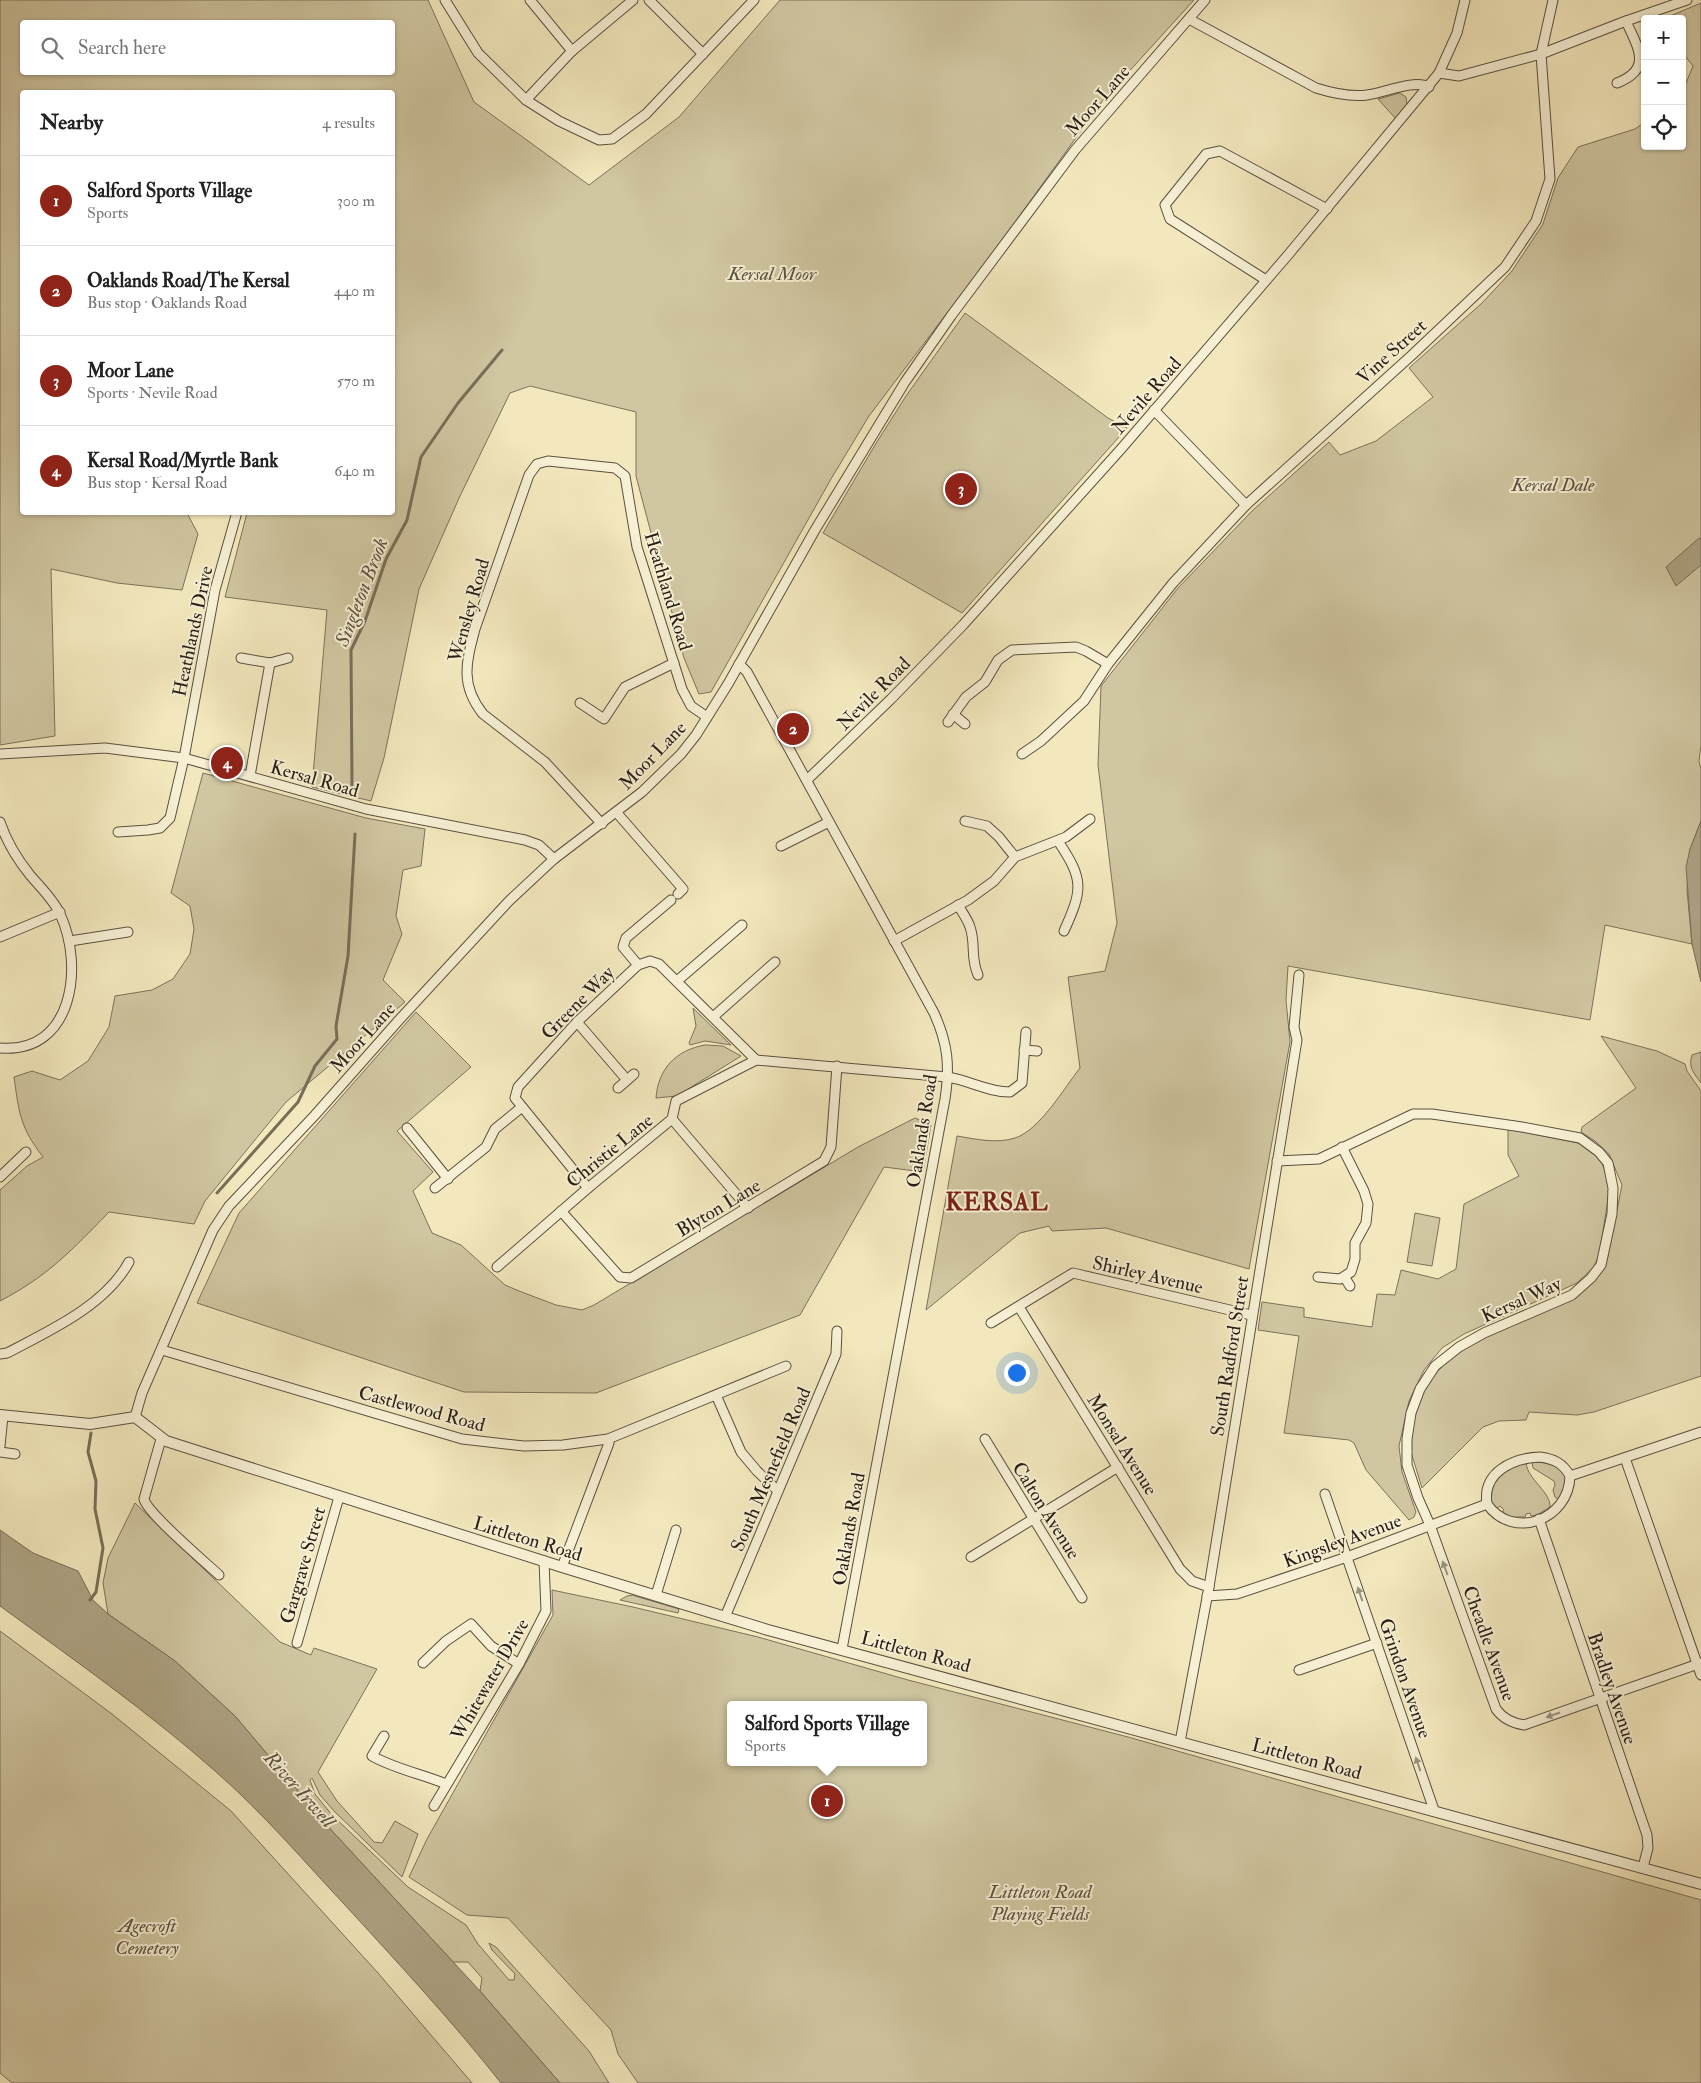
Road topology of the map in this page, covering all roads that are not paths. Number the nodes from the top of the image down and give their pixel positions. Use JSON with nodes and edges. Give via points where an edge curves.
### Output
{"nodes":[{"id":1,"x":445,"y":0,"type":"edge"},
{"id":2,"x":530,"y":0,"type":"edge"},
{"id":3,"x":632,"y":0,"type":"edge"},
{"id":4,"x":649,"y":0,"type":"edge"},
{"id":5,"x":754,"y":0,"type":"edge"},
{"id":6,"x":1205,"y":0,"type":"edge"},
{"id":7,"x":1465,"y":0,"type":"edge"},
{"id":8,"x":1553,"y":0,"type":"edge"},
{"id":9,"x":1688,"y":0,"type":"edge"},
{"id":10,"x":1189,"y":19,"type":"junction"},
{"id":11,"x":1626,"y":21,"type":"junction"},
{"id":12,"x":572,"y":51,"type":"junction"},
{"id":13,"x":704,"y":54,"type":"junction"},
{"id":14,"x":1542,"y":54,"type":"junction"},
{"id":15,"x":1439,"y":73,"type":"junction"},
{"id":16,"x":1617,"y":84,"type":"dead end"},
{"id":17,"x":1429,"y":87,"type":"junction"},
{"id":18,"x":526,"y":100,"type":"junction"},
{"id":19,"x":1327,"y":208,"type":"junction"},
{"id":20,"x":1266,"y":280,"type":"junction"},
{"id":21,"x":1154,"y":410,"type":"junction"},
{"id":22,"x":615,"y":468,"type":"joint"},
{"id":23,"x":1246,"y":505,"type":"junction"},
{"id":24,"x":236,"y":515,"type":"edge"},
{"id":25,"x":241,"y":658,"type":"dead end"},
{"id":26,"x":288,"y":658,"type":"dead end"},
{"id":27,"x":270,"y":663,"type":"junction"},
{"id":28,"x":674,"y":663,"type":"junction"},
{"id":29,"x":739,"y":664,"type":"junction"},
{"id":30,"x":1108,"y":664,"type":"junction"},
{"id":31,"x":580,"y":703,"type":"dead end"},
{"id":32,"x":707,"y":717,"type":"junction"},
{"id":33,"x":965,"y":724,"type":"dead end"},
{"id":34,"x":0,"y":754,"type":"edge"},
{"id":35,"x":1022,"y":754,"type":"dead end"},
{"id":36,"x":184,"y":758,"type":"junction"},
{"id":37,"x":250,"y":776,"type":"junction"},
{"id":38,"x":807,"y":780,"type":"junction"},
{"id":39,"x":617,"y":812,"type":"junction"},
{"id":40,"x":1090,"y":819,"type":"dead end"},
{"id":41,"x":0,"y":822,"type":"edge"},
{"id":42,"x":828,"y":822,"type":"junction"},
{"id":43,"x":965,"y":822,"type":"dead end"},
{"id":44,"x":602,"y":824,"type":"junction"},
{"id":45,"x":118,"y":832,"type":"dead end"},
{"id":46,"x":1058,"y":841,"type":"junction"},
{"id":47,"x":4,"y":843,"type":"edge"},
{"id":48,"x":781,"y":846,"type":"dead end"},
{"id":49,"x":1015,"y":857,"type":"junction"},
{"id":50,"x":554,"y":859,"type":"junction"},
{"id":51,"x":958,"y":905,"type":"junction"},
{"id":52,"x":60,"y":912,"type":"junction"},
{"id":53,"x":742,"y":925,"type":"dead end"},
{"id":54,"x":1064,"y":931,"type":"dead end"},
{"id":55,"x":128,"y":932,"type":"dead end"},
{"id":56,"x":0,"y":937,"type":"edge"},
{"id":57,"x":70,"y":940,"type":"junction"},
{"id":58,"x":894,"y":941,"type":"junction"},
{"id":59,"x":775,"y":962,"type":"dead end"},
{"id":60,"x":638,"y":965,"type":"junction"},
{"id":61,"x":978,"y":975,"type":"dead end"},
{"id":62,"x":1299,"y":975,"type":"dead end"},
{"id":63,"x":677,"y":982,"type":"junction"},
{"id":64,"x":713,"y":1017,"type":"junction"},
{"id":65,"x":577,"y":1022,"type":"junction"},
{"id":66,"x":1026,"y":1032,"type":"dead end"},
{"id":67,"x":0,"y":1048,"type":"edge"},
{"id":68,"x":1024,"y":1050,"type":"junction"},
{"id":69,"x":1037,"y":1051,"type":"dead end"},
{"id":70,"x":756,"y":1060,"type":"junction"},
{"id":71,"x":838,"y":1066,"type":"junction"},
{"id":72,"x":947,"y":1077,"type":"junction"},
{"id":73,"x":618,"y":1088,"type":"dead end"},
{"id":74,"x":522,"y":1106,"type":"junction"},
{"id":75,"x":672,"y":1119,"type":"junction"},
{"id":76,"x":407,"y":1128,"type":"dead end"},
{"id":77,"x":1342,"y":1147,"type":"junction"},
{"id":78,"x":26,"y":1152,"type":"dead end"},
{"id":79,"x":1277,"y":1161,"type":"junction"},
{"id":80,"x":0,"y":1177,"type":"edge"},
{"id":81,"x":448,"y":1179,"type":"junction"},
{"id":82,"x":435,"y":1188,"type":"dead end"},
{"id":83,"x":588,"y":1188,"type":"junction"},
{"id":84,"x":748,"y":1208,"type":"junction"},
{"id":85,"x":561,"y":1211,"type":"junction"},
{"id":86,"x":128,"y":1262,"type":"dead end"},
{"id":87,"x":497,"y":1267,"type":"dead end"},
{"id":88,"x":1318,"y":1277,"type":"dead end"},
{"id":89,"x":1345,"y":1278,"type":"junction"},
{"id":90,"x":1350,"y":1286,"type":"dead end"},
{"id":91,"x":1019,"y":1307,"type":"junction"},
{"id":92,"x":1251,"y":1315,"type":"junction"},
{"id":93,"x":991,"y":1323,"type":"dead end"},
{"id":94,"x":837,"y":1331,"type":"dead end"},
{"id":95,"x":162,"y":1350,"type":"junction"},
{"id":96,"x":0,"y":1354,"type":"edge"},
{"id":97,"x":786,"y":1366,"type":"dead end"},
{"id":98,"x":716,"y":1395,"type":"junction"},
{"id":99,"x":1,"y":1415,"type":"edge"},
{"id":100,"x":135,"y":1417,"type":"junction"},
{"id":101,"x":1701,"y":1432,"type":"edge"},
{"id":102,"x":608,"y":1439,"type":"junction"},
{"id":103,"x":985,"y":1439,"type":"dead end"},
{"id":104,"x":161,"y":1440,"type":"junction"},
{"id":105,"x":0,"y":1446,"type":"edge"},
{"id":106,"x":0,"y":1452,"type":"edge"},
{"id":107,"x":15,"y":1454,"type":"dead end"},
{"id":108,"x":1625,"y":1458,"type":"junction"},
{"id":109,"x":1118,"y":1467,"type":"junction"},
{"id":110,"x":1570,"y":1476,"type":"junction"},
{"id":111,"x":778,"y":1491,"type":"junction"},
{"id":112,"x":1325,"y":1494,"type":"dead end"},
{"id":113,"x":339,"y":1497,"type":"junction"},
{"id":114,"x":1487,"y":1504,"type":"junction"},
{"id":115,"x":1034,"y":1519,"type":"junction"},
{"id":116,"x":1539,"y":1519,"type":"junction"},
{"id":117,"x":1430,"y":1524,"type":"junction"},
{"id":118,"x":676,"y":1530,"type":"dead end"},
{"id":119,"x":971,"y":1557,"type":"dead end"},
{"id":120,"x":1347,"y":1557,"type":"junction"},
{"id":121,"x":544,"y":1561,"type":"junction"},
{"id":122,"x":562,"y":1567,"type":"junction"},
{"id":123,"x":219,"y":1575,"type":"dead end"},
{"id":124,"x":1209,"y":1587,"type":"junction"},
{"id":125,"x":656,"y":1595,"type":"junction"},
{"id":126,"x":1207,"y":1596,"type":"junction"},
{"id":127,"x":1082,"y":1598,"type":"dead end"},
{"id":128,"x":725,"y":1617,"type":"junction"},
{"id":129,"x":296,"y":1643,"type":"dead end"},
{"id":130,"x":1377,"y":1643,"type":"junction"},
{"id":131,"x":842,"y":1650,"type":"junction"},
{"id":132,"x":422,"y":1663,"type":"dead end"},
{"id":133,"x":519,"y":1664,"type":"junction"},
{"id":134,"x":1699,"y":1664,"type":"edge"},
{"id":135,"x":1299,"y":1670,"type":"dead end"},
{"id":136,"x":1701,"y":1675,"type":"edge"},
{"id":137,"x":1599,"y":1699,"type":"junction"},
{"id":138,"x":384,"y":1736,"type":"dead end"},
{"id":139,"x":1180,"y":1742,"type":"junction"},
{"id":140,"x":446,"y":1784,"type":"junction"},
{"id":141,"x":434,"y":1806,"type":"dead end"},
{"id":142,"x":1434,"y":1810,"type":"junction"},
{"id":143,"x":1643,"y":1867,"type":"junction"},
{"id":144,"x":1701,"y":1884,"type":"edge"}],
"edges":[{"from":1,"to":18,"type":"street","via":[[478,53]]},
{"from":2,"to":12,"type":"street"},
{"from":3,"to":12,"type":"street"},
{"from":4,"to":13,"type":"street"},
{"from":5,"to":13,"type":"street"},
{"from":6,"to":10,"type":"street","name":"Moor Lane"},
{"from":7,"to":15,"type":"street","name":"Nevile Road","via":[[1457,33]]},
{"from":8,"to":14,"type":"street","name":"Vine Street"},
{"from":9,"to":11,"type":"street"},
{"from":10,"to":17,"type":"street","via":[[1323,90],[1366,96],[1414,84]]},
{"from":10,"to":29,"type":"street","name":"Moor Lane","via":[[1075,150],[910,374],[857,458]]},
{"from":11,"to":14,"type":"street"},
{"from":11,"to":16,"type":"street","via":[[1640,54],[1640,62],[1632,77]]},
{"from":12,"to":18,"type":"street"},
{"from":13,"to":18,"type":"street","via":[[646,114],[612,139],[598,140]]},
{"from":14,"to":15,"type":"street","via":[[1459,76]]},
{"from":14,"to":23,"type":"street","name":"Vine Street","via":[[1550,179],[1536,221],[1505,267],[1476,296]]},
{"from":15,"to":17,"type":"street","name":"Nevile Road"},
{"from":17,"to":19,"type":"street","name":"Nevile Road"},
{"from":19,"to":20,"type":"street","name":"Nevile Road"},
{"from":19,"to":20,"type":"street","via":[[1220,151],[1206,154],[1165,205],[1170,219]]},
{"from":20,"to":21,"type":"street","name":"Nevile Road"},
{"from":21,"to":23,"type":"street"},
{"from":21,"to":38,"type":"street","name":"Nevile Road","via":[[963,625]]},
{"from":22,"to":28,"type":"street","name":"Heathland Road","via":[[625,476],[637,547]]},
{"from":22,"to":44,"type":"street","name":"Wensley Road","via":[[542,461],[532,469],[475,629],[466,676],[471,696],[483,714],[544,762]]},
{"from":23,"to":30,"type":"street","name":"Vine Street","via":[[1174,583]]},
{"from":24,"to":36,"type":"street","name":"Heathlands Drive","via":[[215,590]]},
{"from":25,"to":27,"type":"street"},
{"from":26,"to":27,"type":"street"},
{"from":27,"to":37,"type":"street"},
{"from":28,"to":31,"type":"street","via":[[625,687],[604,719]]},
{"from":28,"to":32,"type":"street","name":"Heathland Road","via":[[691,706]]},
{"from":29,"to":32,"type":"street","name":"Moor Lane"},
{"from":29,"to":38,"type":"street","name":"Oaklands Road","via":[[747,672]]},
{"from":30,"to":33,"type":"street","via":[[1076,647],[1012,650],[998,660],[985,682],[966,697],[951,718]]},
{"from":30,"to":35,"type":"street","name":"Vine Street","via":[[1084,701],[1035,752]]},
{"from":32,"to":39,"type":"street","name":"Moor Lane","via":[[681,754]]},
{"from":34,"to":36,"type":"street","name":"Kersal Road","via":[[105,748]]},
{"from":36,"to":37,"type":"street","name":"Kersal Road"},
{"from":36,"to":45,"type":"street","name":"Heathlands Drive","via":[[170,818],[165,824],[160,828]]},
{"from":37,"to":50,"type":"street","name":"Kersal Road","via":[[366,809],[525,840],[539,845]]},
{"from":38,"to":42,"type":"street","name":"Oaklands Road"},
{"from":39,"to":44,"type":"street","name":"Moor Lane"},
{"from":39,"to":60,"type":"street","via":[[677,895],[626,938],[623,947]]},
{"from":40,"to":46,"type":"street"},
{"from":41,"to":47,"type":"street"},
{"from":42,"to":48,"type":"street"},
{"from":42,"to":58,"type":"street","name":"Oaklands Road"},
{"from":43,"to":49,"type":"street","via":[[987,826]]},
{"from":44,"to":50,"type":"street","name":"Moor Lane"},
{"from":46,"to":49,"type":"street"},
{"from":46,"to":54,"type":"street","via":[[1072,862],[1079,881],[1077,901]]},
{"from":47,"to":52,"type":"street"},
{"from":49,"to":51,"type":"street","via":[[994,881]]},
{"from":50,"to":95,"type":"street","name":"Moor Lane","via":[[509,901],[229,1206],[214,1230]]},
{"from":51,"to":58,"type":"street"},
{"from":51,"to":61,"type":"street","via":[[970,927],[972,962]]},
{"from":52,"to":56,"type":"street"},
{"from":52,"to":57,"type":"street"},
{"from":53,"to":63,"type":"street"},
{"from":55,"to":57,"type":"street"},
{"from":57,"to":67,"type":"street","via":[[71,974],[61,1020],[49,1034],[32,1044]]},
{"from":58,"to":72,"type":"street","name":"Oaklands Road","via":[[941,1028],[947,1044]]},
{"from":59,"to":64,"type":"street"},
{"from":60,"to":63,"type":"street","name":"Greene Way","via":[[646,961],[655,962]]},
{"from":60,"to":65,"type":"street","name":"Greene Way"},
{"from":62,"to":79,"type":"street","name":"South Radford Street","via":[[1294,1026],[1297,1040]]},
{"from":63,"to":64,"type":"street","name":"Greene Way"},
{"from":64,"to":70,"type":"street","name":"Greene Way"},
{"from":65,"to":73,"type":"street","via":[[630,1077]]},
{"from":65,"to":74,"type":"street","name":"Greene Way","via":[[518,1087],[515,1098]]},
{"from":66,"to":68,"type":"street"},
{"from":68,"to":69,"type":"street"},
{"from":68,"to":72,"type":"street","via":[[1022,1083],[1010,1092],[984,1089],[964,1079]]},
{"from":70,"to":71,"type":"street"},
{"from":70,"to":75,"type":"street","name":"Christie Lane","via":[[676,1101]]},
{"from":71,"to":72,"type":"street"},
{"from":71,"to":84,"type":"street","name":"Blyton Lane","via":[[831,1148],[824,1161]]},
{"from":72,"to":131,"type":"street","name":"Oaklands Road","via":[[936,1151]]},
{"from":74,"to":81,"type":"street","via":[[495,1129],[486,1147]]},
{"from":74,"to":83,"type":"street"},
{"from":75,"to":83,"type":"street","name":"Christie Lane"},
{"from":75,"to":84,"type":"street"},
{"from":76,"to":81,"type":"street"},
{"from":77,"to":79,"type":"street","name":"Kersal Way","via":[[1318,1159]]},
{"from":77,"to":89,"type":"street","via":[[1364,1191],[1368,1211],[1366,1223],[1355,1243],[1351,1272]]},
{"from":77,"to":117,"type":"street","name":"Kersal Way","via":[[1413,1114],[1432,1114],[1580,1138],[1608,1163],[1613,1188],[1612,1214],[1600,1265],[1592,1278],[1572,1295],[1459,1346],[1435,1366],[1420,1388],[1411,1413],[1408,1464]]},
{"from":78,"to":80,"type":"street"},
{"from":79,"to":92,"type":"street","name":"South Radford Street"},
{"from":81,"to":82,"type":"street"},
{"from":83,"to":85,"type":"street","name":"Christie Lane"},
{"from":84,"to":85,"type":"street","name":"Blyton Lane","via":[[631,1278],[620,1277]]},
{"from":85,"to":87,"type":"street","name":"Christie Lane"},
{"from":86,"to":96,"type":"street","via":[[108,1288],[84,1310]]},
{"from":88,"to":89,"type":"street"},
{"from":89,"to":90,"type":"street"},
{"from":91,"to":92,"type":"street","name":"Shirley Avenue","via":[[1073,1273]]},
{"from":91,"to":93,"type":"street","name":"Shirley Avenue"},
{"from":91,"to":109,"type":"street","name":"Monsal Avenue"},
{"from":92,"to":124,"type":"street","name":"South Radford Street"},
{"from":94,"to":111,"type":"street","name":"South Mesnefield Road","via":[[836,1354]]},
{"from":95,"to":100,"type":"street","name":"Moor Lane"},
{"from":95,"to":102,"type":"street","name":"Castlewood Road","via":[[462,1439],[534,1446]]},
{"from":97,"to":98,"type":"street","name":"Castlewood Road"},
{"from":98,"to":102,"type":"street","name":"Castlewood Road"},
{"from":98,"to":111,"type":"street","via":[[741,1452]]},
{"from":99,"to":100,"type":"street","via":[[90,1424]]},
{"from":99,"to":105,"type":"street"},
{"from":100,"to":104,"type":"street","name":"Littleton Road"},
{"from":101,"to":108,"type":"street"},
{"from":102,"to":122,"type":"street"},
{"from":103,"to":115,"type":"street","name":"Calton Avenue"},
{"from":104,"to":113,"type":"street","name":"Littleton Road"},
{"from":104,"to":123,"type":"street","via":[[145,1503]]},
{"from":106,"to":107,"type":"street"},
{"from":108,"to":110,"type":"street"},
{"from":108,"to":134,"type":"street"},
{"from":109,"to":115,"type":"street"},
{"from":109,"to":124,"type":"street","name":"Monsal Avenue","via":[[1180,1569],[1192,1581]]},
{"from":110,"to":114,"type":"street","via":[[1553,1459],[1540,1457],[1514,1462],[1490,1480]]},
{"from":110,"to":116,"type":"street","via":[[1569,1491],[1563,1504]]},
{"from":111,"to":128,"type":"street","name":"South Mesnefield Road"},
{"from":112,"to":120,"type":"street","name":"Grindon Avenue"},
{"from":113,"to":121,"type":"street","name":"Littleton Road"},
{"from":113,"to":129,"type":"street","name":"Gargrave Street"},
{"from":114,"to":116,"type":"street","via":[[1507,1521],[1523,1523]]},
{"from":114,"to":117,"type":"street","name":"Kingsley Avenue"},
{"from":115,"to":119,"type":"street"},
{"from":115,"to":127,"type":"street","name":"Calton Avenue"},
{"from":116,"to":137,"type":"street","name":"Bradley Avenue"},
{"from":117,"to":120,"type":"street","name":"Kingsley Avenue"},
{"from":137,"to":117,"type":"street","name":"Cheadle Avenue","one_way":true,"via":[[1524,1725],[1500,1716]]},
{"from":118,"to":125,"type":"street"},
{"from":120,"to":126,"type":"street","name":"Kingsley Avenue","via":[[1238,1594]]},
{"from":130,"to":120,"type":"street","name":"Grindon Avenue","one_way":true},
{"from":121,"to":122,"type":"street","name":"Littleton Road"},
{"from":121,"to":133,"type":"street","name":"Whitewater Drive","via":[[546,1611]]},
{"from":122,"to":125,"type":"street","name":"Littleton Road"},
{"from":124,"to":126,"type":"street","name":"South Radford Street"},
{"from":125,"to":128,"type":"street","name":"Littleton Road"},
{"from":126,"to":139,"type":"street","name":"South Radford Street"},
{"from":128,"to":131,"type":"street","name":"Littleton Road"},
{"from":130,"to":135,"type":"street"},
{"from":142,"to":130,"type":"street","name":"Grindon Avenue","one_way":true},
{"from":131,"to":139,"type":"street","name":"Littleton Road"},
{"from":132,"to":133,"type":"street","via":[[471,1624],[491,1646]]},
{"from":133,"to":140,"type":"street","name":"Whitewater Drive"},
{"from":134,"to":136,"type":"street"},
{"from":134,"to":137,"type":"street","name":"Cheadle Avenue"},
{"from":137,"to":143,"type":"street","name":"Bradley Avenue","via":[[1647,1834],[1648,1848]]},
{"from":138,"to":140,"type":"street","via":[[372,1756],[388,1765]]},
{"from":139,"to":142,"type":"street","name":"Littleton Road"},
{"from":140,"to":141,"type":"street","name":"Whitewater Drive"},
{"from":142,"to":143,"type":"street","name":"Littleton Road"},
{"from":143,"to":144,"type":"street","name":"Littleton Road"}]}
